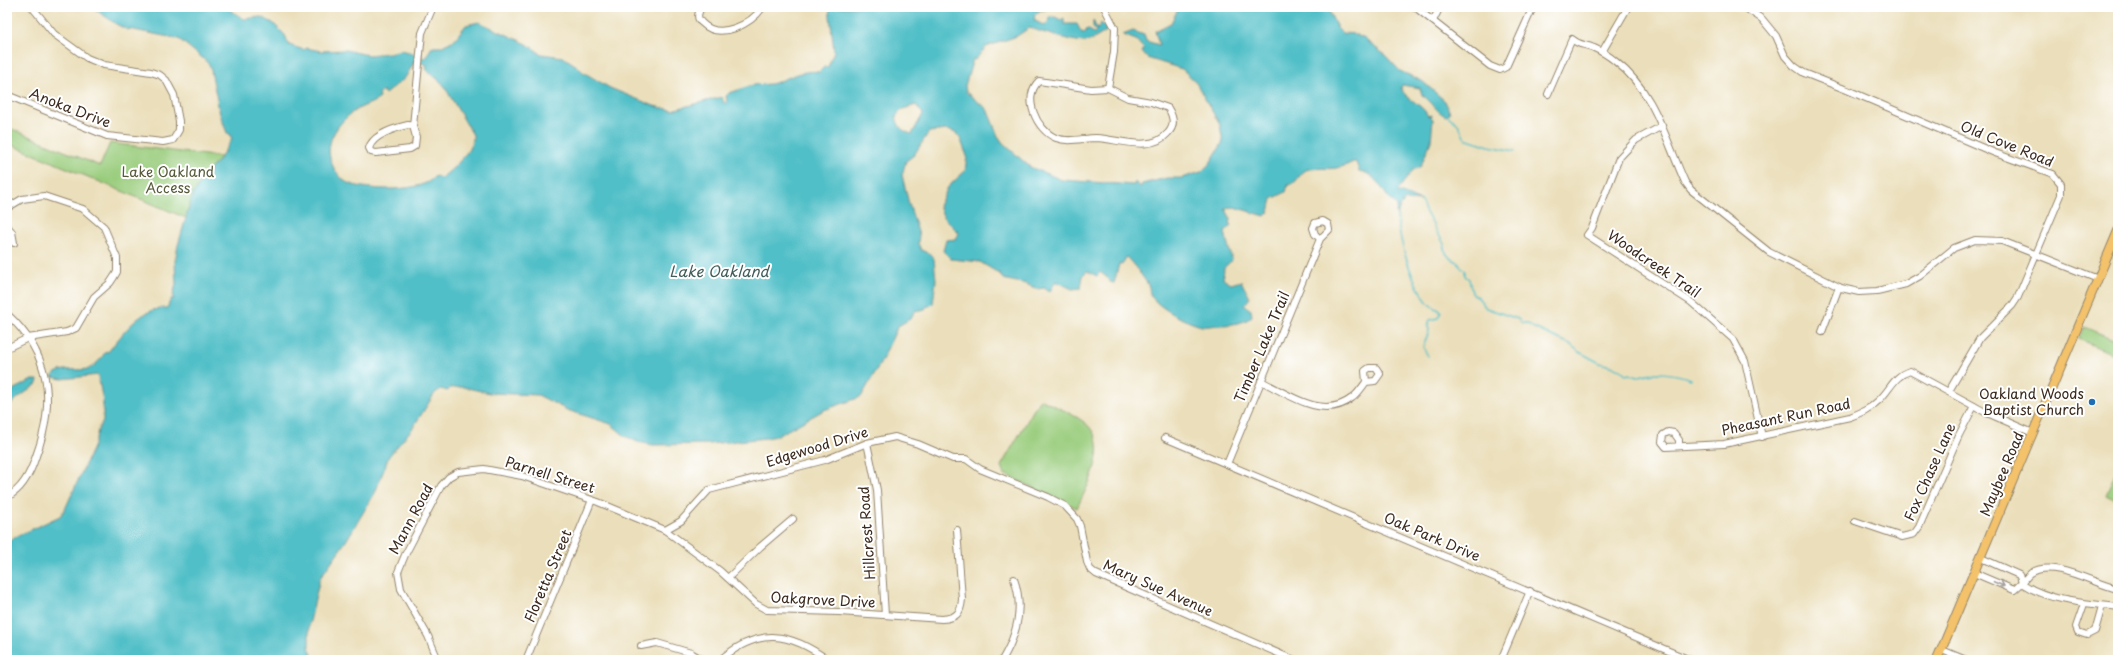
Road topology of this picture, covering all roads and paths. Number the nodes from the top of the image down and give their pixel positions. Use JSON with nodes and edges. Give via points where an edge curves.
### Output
{"nodes":[{"id":1,"x":32,"y":7,"type":"edge"},
{"id":2,"x":434,"y":7,"type":"edge"},
{"id":3,"x":701,"y":7,"type":"edge"},
{"id":4,"x":764,"y":7,"type":"edge"},
{"id":5,"x":1104,"y":7,"type":"edge"},
{"id":6,"x":1415,"y":7,"type":"edge"},
{"id":7,"x":1440,"y":7,"type":"edge"},
{"id":8,"x":1533,"y":7,"type":"edge"},
{"id":9,"x":1628,"y":7,"type":"edge"},
{"id":10,"x":1744,"y":7,"type":"edge"},
{"id":11,"x":1433,"y":21,"type":"junction"},
{"id":12,"x":1602,"y":52,"type":"junction"},
{"id":13,"x":1108,"y":88,"type":"junction"},
{"id":14,"x":1548,"y":94,"type":"dead end"},
{"id":15,"x":7,"y":95,"type":"edge"},
{"id":16,"x":413,"y":126,"type":"junction"},
{"id":17,"x":1662,"y":126,"type":"junction"},
{"id":18,"x":7,"y":208,"type":"edge"},
{"id":19,"x":7,"y":226,"type":"edge"},
{"id":20,"x":2118,"y":231,"type":"edge"},
{"id":21,"x":1320,"y":239,"type":"dead end"},
{"id":22,"x":14,"y":243,"type":"dead end"},
{"id":23,"x":2037,"y":253,"type":"junction"},
{"id":24,"x":2098,"y":279,"type":"junction"},
{"id":25,"x":1839,"y":287,"type":"junction"},
{"id":26,"x":7,"y":314,"type":"edge"},
{"id":27,"x":1822,"y":332,"type":"dead end"},
{"id":28,"x":28,"y":338,"type":"junction"},
{"id":29,"x":7,"y":348,"type":"edge"},
{"id":30,"x":1261,"y":381,"type":"junction"},
{"id":31,"x":1366,"y":382,"type":"dead end"},
{"id":32,"x":1950,"y":391,"type":"junction"},
{"id":33,"x":1974,"y":406,"type":"junction"},
{"id":34,"x":2033,"y":433,"type":"junction"},
{"id":35,"x":1762,"y":437,"type":"junction"},
{"id":36,"x":1165,"y":438,"type":"dead end"},
{"id":37,"x":867,"y":443,"type":"junction"},
{"id":38,"x":1679,"y":445,"type":"dead end"},
{"id":39,"x":966,"y":459,"type":"joint"},
{"id":40,"x":1227,"y":464,"type":"junction"},
{"id":41,"x":449,"y":477,"type":"joint"},
{"id":42,"x":7,"y":497,"type":"edge"},
{"id":43,"x":592,"y":500,"type":"junction"},
{"id":44,"x":793,"y":519,"type":"dead end"},
{"id":45,"x":643,"y":521,"type":"joint"},
{"id":46,"x":1855,"y":521,"type":"dead end"},
{"id":47,"x":665,"y":530,"type":"junction"},
{"id":48,"x":957,"y":530,"type":"dead end"},
{"id":49,"x":1981,"y":558,"type":"junction"},
{"id":50,"x":1974,"y":573,"type":"junction"},
{"id":51,"x":728,"y":578,"type":"junction"},
{"id":52,"x":1014,"y":579,"type":"dead end"},
{"id":53,"x":2023,"y":584,"type":"junction"},
{"id":54,"x":2118,"y":589,"type":"edge"},
{"id":55,"x":1530,"y":592,"type":"junction"},
{"id":56,"x":2084,"y":604,"type":"junction"},
{"id":57,"x":2102,"y":606,"type":"junction"},
{"id":58,"x":2118,"y":607,"type":"edge"},
{"id":59,"x":885,"y":615,"type":"junction"},
{"id":60,"x":641,"y":646,"type":"dead end"},
{"id":61,"x":1942,"y":650,"type":"junction"},
{"id":62,"x":438,"y":660,"type":"edge"},
{"id":63,"x":526,"y":660,"type":"edge"},
{"id":64,"x":703,"y":660,"type":"edge"},
{"id":65,"x":720,"y":660,"type":"edge"},
{"id":66,"x":828,"y":660,"type":"edge"},
{"id":67,"x":1002,"y":660,"type":"edge"},
{"id":68,"x":1294,"y":660,"type":"edge"},
{"id":69,"x":1501,"y":660,"type":"edge"},
{"id":70,"x":1690,"y":660,"type":"edge"},
{"id":71,"x":1937,"y":660,"type":"edge"},
{"id":72,"x":1966,"y":660,"type":"edge"}],
"edges":[{"from":1,"to":15,"type":"street","name":"Anoka Drive","via":[[54,34],[87,58],[104,64],[151,72],[166,80],[174,95],[179,130],[173,140],[163,142],[114,138]]},
{"from":2,"to":16,"type":"street","via":[[424,28]]},
{"from":3,"to":4,"type":"street","via":[[697,15],[699,20],[708,29],[718,32],[741,25],[752,19]]},
{"from":5,"to":13,"type":"street","via":[[1115,28]]},
{"from":6,"to":11,"type":"street"},
{"from":7,"to":11,"type":"street"},
{"from":8,"to":11,"type":"street","via":[[1506,68],[1500,70],[1490,66]]},
{"from":9,"to":12,"type":"street"},
{"from":10,"to":23,"type":"street","name":"Old Cove Road","via":[[1762,19],[1776,36],[1785,56],[1804,74],[1995,153],[2053,174],[2061,184],[2061,195]]},
{"from":12,"to":14,"type":"street","via":[[1579,45],[1572,39]]},
{"from":12,"to":17,"type":"street","via":[[1639,84]]},
{"from":13,"to":13,"type":"street","via":[[1091,89],[1039,81],[1032,89],[1030,98],[1041,127],[1050,136],[1064,141],[1095,138],[1152,143],[1158,142],[1169,132],[1173,118],[1168,108],[1128,98]]},
{"from":16,"to":16,"type":"street","via":[[404,126],[380,136],[368,148],[376,153],[410,149],[416,142]]},
{"from":17,"to":25,"type":"street","via":[[1685,182],[1696,195],[1769,252]]},
{"from":17,"to":35,"type":"street","name":"Woodcreek Trail","via":[[1636,140],[1619,158],[1587,235],[1691,302],[1733,339],[1744,361]]},
{"from":18,"to":28,"type":"street","via":[[22,199],[44,196],[83,209],[104,227],[117,258],[117,272],[110,283],[94,297],[76,328],[67,332]]},
{"from":19,"to":22,"type":"street","via":[[12,232]]},
{"from":20,"to":24,"type":"main road","name":"Maybee Road"},
{"from":21,"to":30,"type":"street","name":"Timber Lake Trail"},
{"from":23,"to":24,"type":"street"},
{"from":23,"to":25,"type":"street","via":[[2002,241],[1975,240],[1954,248],[1920,276],[1889,290],[1860,292]]},
{"from":23,"to":32,"type":"street","name":"Old Cove Road","via":[[2018,297],[1980,338]]},
{"from":24,"to":34,"type":"main road","name":"Maybee Road"},
{"from":25,"to":27,"type":"street"},
{"from":26,"to":28,"type":"street"},
{"from":28,"to":29,"type":"street"},
{"from":28,"to":42,"type":"street","via":[[44,371],[48,414],[30,473],[19,488]]},
{"from":30,"to":31,"type":"street","via":[[1300,402],[1328,407],[1346,403]]},
{"from":30,"to":40,"type":"street","name":"Timber Lake Trail"},
{"from":32,"to":33,"type":"street","name":"Pheasant Run Road"},
{"from":32,"to":35,"type":"street","name":"Pheasant Run Road","via":[[1910,371],[1898,376],[1885,394],[1864,411],[1850,417]]},
{"from":33,"to":34,"type":"street","name":"Pheasant Run Road"},
{"from":33,"to":46,"type":"street","name":"Fox Chase Lane","via":[[1914,534],[1902,538]]},
{"from":34,"to":49,"type":"main road","name":"Maybee Road"},
{"from":35,"to":38,"type":"street","name":"Pheasant Run Road","via":[[1724,444]]},
{"from":36,"to":40,"type":"street","name":"Oak Park Drive"},
{"from":37,"to":39,"type":"street","name":"Edgewood Drive","via":[[895,437],[953,459]]},
{"from":37,"to":47,"type":"street","name":"Edgewood Drive","via":[[825,460],[708,490],[681,521]]},
{"from":37,"to":59,"type":"street","name":"Hillcrest Road","via":[[878,490]]},
{"from":39,"to":68,"type":"street","name":"Mary Sue Avenue","via":[[980,469],[1065,506],[1080,526],[1090,569],[1102,578]]},
{"from":40,"to":55,"type":"street","name":"Oak Park Drive"},
{"from":41,"to":43,"type":"street","name":"Parnell Street","via":[[464,471],[484,469],[522,476]]},
{"from":41,"to":62,"type":"street","name":"Mann Road","via":[[441,486],[398,572],[401,589],[428,636]]},
{"from":43,"to":45,"type":"street","name":"Parnell Street"},
{"from":43,"to":63,"type":"street","name":"Floretta Street"},
{"from":44,"to":51,"type":"street","via":[[760,546]]},
{"from":45,"to":47,"type":"street","name":"Oakgrove Drive"},
{"from":47,"to":51,"type":"street","name":"Oakgrove Drive"},
{"from":48,"to":59,"type":"street","name":"Oakgrove Drive","via":[[962,599],[957,615],[942,619]]},
{"from":49,"to":50,"type":"main road","name":"Maybee Road"},
{"from":49,"to":53,"type":"street","via":[[2019,575]]},
{"from":50,"to":53,"type":"street","one_way":true,"via":[[2014,590]]},
{"from":50,"to":61,"type":"main road","name":"Maybee Road"},
{"from":51,"to":59,"type":"street","name":"Oakgrove Drive","via":[[756,604],[767,610]]},
{"from":52,"to":67,"type":"street","via":[[1019,599],[1018,623],[1010,647]]},
{"from":53,"to":54,"type":"street","via":[[2031,573],[2040,569],[2071,572]]},
{"from":53,"to":56,"type":"street","via":[[2039,592]]},
{"from":55,"to":69,"type":"street"},
{"from":55,"to":70,"type":"street","name":"Oak Park Drive"},
{"from":56,"to":57,"type":"street"},
{"from":56,"to":57,"type":"street","via":[[2076,627],[2078,632],[2092,634]]},
{"from":57,"to":58,"type":"street"},
{"from":60,"to":64,"type":"street","via":[[657,643],[691,653]]},
{"from":61,"to":71,"type":"main road","name":"Maybee Road"},
{"from":61,"to":72,"type":"street"},
{"from":65,"to":66,"type":"street","via":[[731,651],[749,643],[777,637],[800,642]]}]}
